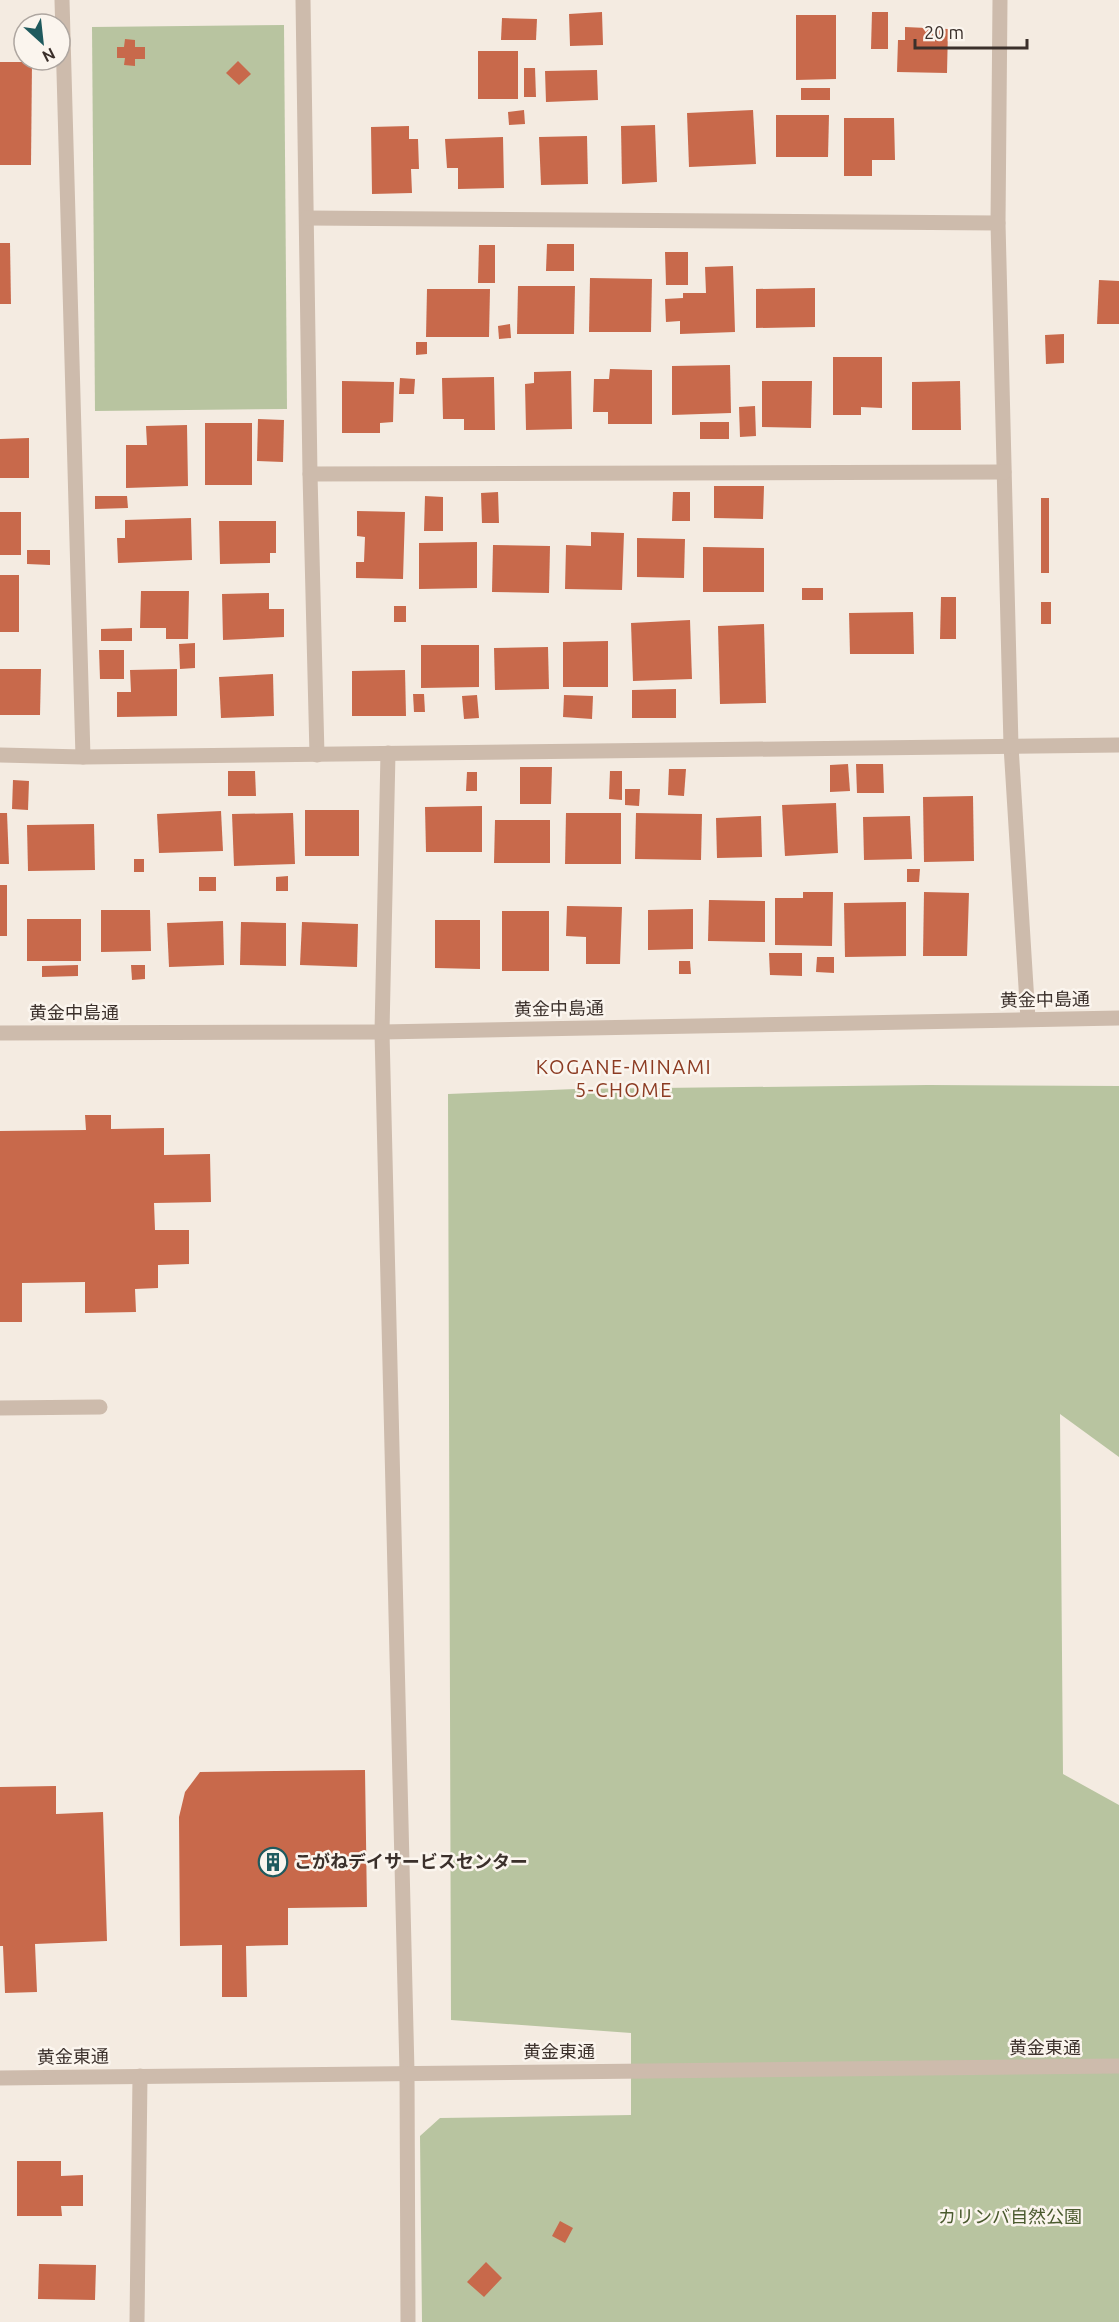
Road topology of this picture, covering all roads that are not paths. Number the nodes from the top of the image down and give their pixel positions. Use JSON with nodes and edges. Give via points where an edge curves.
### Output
{"nodes":[{"id":1,"x":62,"y":0,"type":"edge"},
{"id":2,"x":303,"y":0,"type":"edge"},
{"id":3,"x":1000,"y":0,"type":"edge"},
{"id":4,"x":307,"y":218,"type":"junction"},
{"id":5,"x":998,"y":223,"type":"junction"},
{"id":6,"x":1004,"y":472,"type":"junction"},
{"id":7,"x":310,"y":474,"type":"junction"},
{"id":8,"x":1119,"y":745,"type":"edge"},
{"id":9,"x":1011,"y":746,"type":"junction"},
{"id":10,"x":388,"y":753,"type":"junction"},
{"id":11,"x":0,"y":755,"type":"edge"},
{"id":12,"x":317,"y":755,"type":"junction"},
{"id":13,"x":83,"y":757,"type":"junction"},
{"id":14,"x":1119,"y":1018,"type":"edge"},
{"id":15,"x":1028,"y":1019,"type":"junction"},
{"id":16,"x":382,"y":1032,"type":"junction"},
{"id":17,"x":0,"y":1033,"type":"edge"},
{"id":18,"x":100,"y":1407,"type":"dead end"},
{"id":19,"x":0,"y":1408,"type":"edge"},
{"id":20,"x":1119,"y":2067,"type":"edge"},
{"id":21,"x":407,"y":2072,"type":"junction"},
{"id":22,"x":140,"y":2076,"type":"junction"},
{"id":23,"x":0,"y":2078,"type":"edge"},
{"id":24,"x":136,"y":2322,"type":"edge"},
{"id":25,"x":408,"y":2322,"type":"edge"}],
"edges":[{"from":1,"to":13,"type":"street"},
{"from":2,"to":4,"type":"street"},
{"from":3,"to":5,"type":"street"},
{"from":4,"to":5,"type":"street"},
{"from":4,"to":7,"type":"street"},
{"from":5,"to":6,"type":"street"},
{"from":6,"to":7,"type":"street"},
{"from":6,"to":9,"type":"street"},
{"from":7,"to":12,"type":"street"},
{"from":8,"to":9,"type":"street"},
{"from":9,"to":10,"type":"street"},
{"from":9,"to":15,"type":"street"},
{"from":10,"to":12,"type":"street"},
{"from":10,"to":16,"type":"street"},
{"from":11,"to":13,"type":"street"},
{"from":12,"to":13,"type":"street"},
{"from":14,"to":15,"type":"street","name":"黄金中島通"},
{"from":15,"to":16,"type":"street","name":"黄金中島通"},
{"from":16,"to":17,"type":"street","name":"黄金中島通"},
{"from":16,"to":21,"type":"street"},
{"from":18,"to":19,"type":"street"},
{"from":20,"to":21,"type":"street","name":"黄金東通"},
{"from":21,"to":22,"type":"street","name":"黄金東通"},
{"from":21,"to":25,"type":"street"},
{"from":22,"to":23,"type":"street","name":"黄金東通"},
{"from":22,"to":24,"type":"street"}]}
